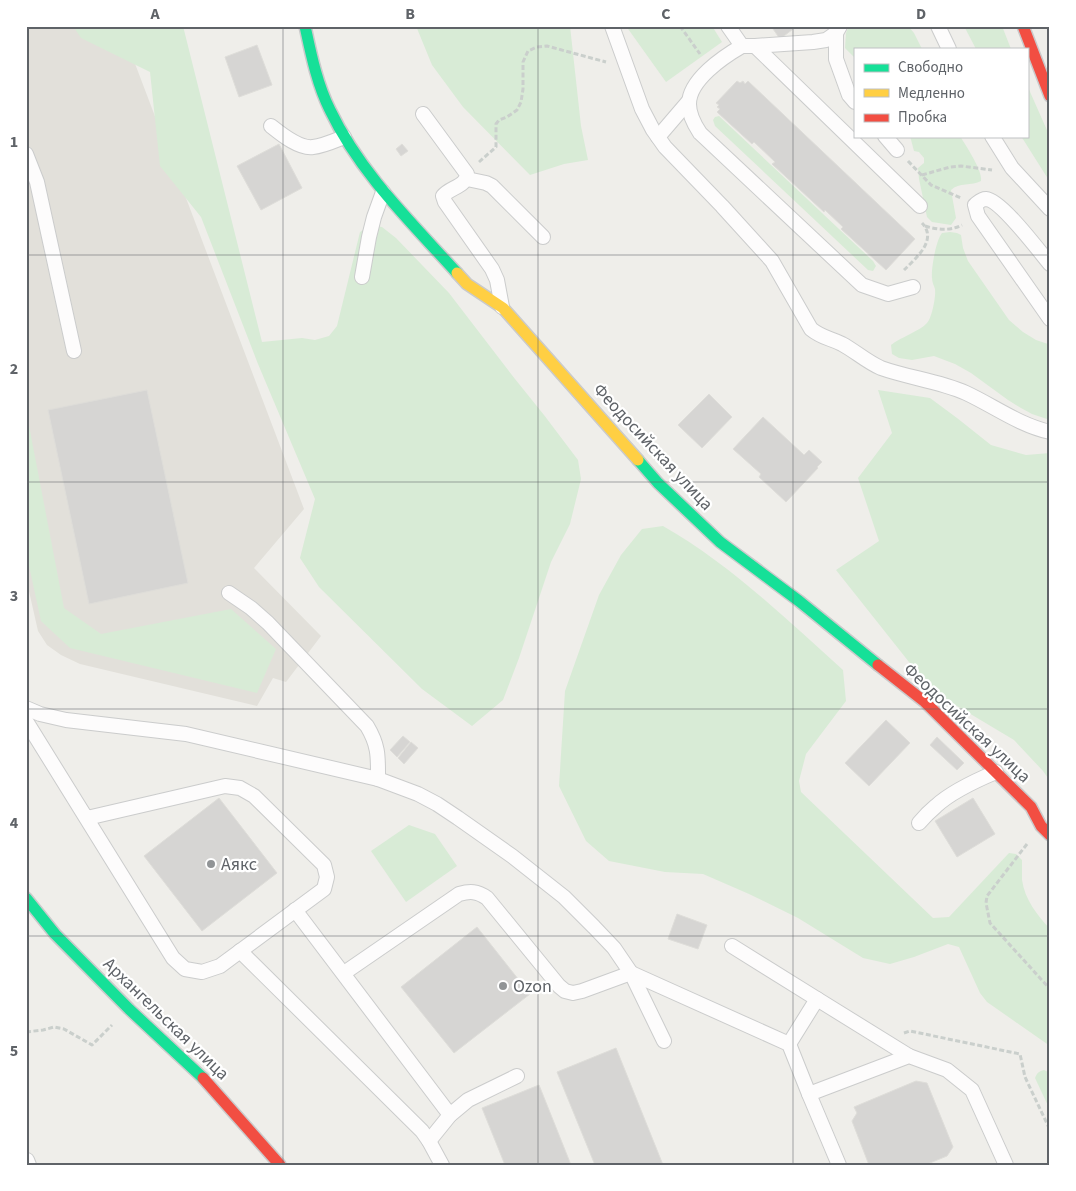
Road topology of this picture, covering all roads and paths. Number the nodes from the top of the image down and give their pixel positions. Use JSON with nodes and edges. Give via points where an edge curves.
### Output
{"nodes":[{"id":1,"x":305,"y":26,"type":"edge"},
{"id":2,"x":612,"y":26,"type":"edge"},
{"id":3,"x":680,"y":26,"type":"edge"},
{"id":4,"x":728,"y":26,"type":"edge"},
{"id":5,"x":938,"y":26,"type":"edge"},
{"id":6,"x":1023,"y":26,"type":"edge"},
{"id":7,"x":838,"y":29,"type":"edge"},
{"id":8,"x":748,"y":46,"type":"junction"},
{"id":9,"x":949,"y":48,"type":"edge"},
{"id":10,"x":626,"y":66,"type":"junction"},
{"id":11,"x":711,"y":68,"type":"junction"},
{"id":12,"x":1050,"y":96,"type":"edge"},
{"id":13,"x":854,"y":101,"type":"edge"},
{"id":14,"x":688,"y":102,"type":"junction"},
{"id":15,"x":423,"y":114,"type":"dead end"},
{"id":16,"x":271,"y":126,"type":"dead end"},
{"id":17,"x":344,"y":137,"type":"junction"},
{"id":18,"x":658,"y":137,"type":"junction"},
{"id":19,"x":887,"y":138,"type":"edge"},
{"id":20,"x":993,"y":138,"type":"edge"},
{"id":21,"x":897,"y":150,"type":"joint"},
{"id":22,"x":26,"y":154,"type":"edge"},
{"id":23,"x":996,"y":171,"type":"dead end"},
{"id":24,"x":922,"y":175,"type":"junction"},
{"id":25,"x":467,"y":176,"type":"junction"},
{"id":26,"x":383,"y":192,"type":"junction"},
{"id":27,"x":1050,"y":209,"type":"edge"},
{"id":28,"x":977,"y":210,"type":"junction"},
{"id":29,"x":919,"y":212,"type":"joint"},
{"id":30,"x":925,"y":226,"type":"junction"},
{"id":31,"x":543,"y":237,"type":"dead end"},
{"id":32,"x":1050,"y":264,"type":"edge"},
{"id":33,"x":899,"y":276,"type":"dead end"},
{"id":34,"x":362,"y":277,"type":"dead end"},
{"id":35,"x":912,"y":287,"type":"dead end"},
{"id":36,"x":502,"y":308,"type":"junction"},
{"id":37,"x":1050,"y":319,"type":"edge"},
{"id":38,"x":74,"y":352,"type":"dead end"},
{"id":39,"x":1050,"y":432,"type":"edge"},
{"id":40,"x":229,"y":593,"type":"dead end"},
{"id":41,"x":26,"y":708,"type":"edge"},
{"id":42,"x":26,"y":721,"type":"edge"},
{"id":43,"x":996,"y":772,"type":"junction"},
{"id":44,"x":378,"y":779,"type":"junction"},
{"id":45,"x":87,"y":818,"type":"junction"},
{"id":46,"x":919,"y":823,"type":"dead end"},
{"id":47,"x":1041,"y":826,"type":"junction"},
{"id":48,"x":1050,"y":835,"type":"edge"},
{"id":49,"x":26,"y":898,"type":"edge"},
{"id":50,"x":295,"y":910,"type":"junction"},
{"id":51,"x":732,"y":946,"type":"dead end"},
{"id":52,"x":240,"y":951,"type":"junction"},
{"id":53,"x":344,"y":973,"type":"junction"},
{"id":54,"x":631,"y":973,"type":"junction"},
{"id":55,"x":1050,"y":989,"type":"edge"},
{"id":56,"x":817,"y":999,"type":"junction"},
{"id":57,"x":910,"y":1031,"type":"dead end"},
{"id":58,"x":26,"y":1032,"type":"edge"},
{"id":59,"x":664,"y":1041,"type":"dead end"},
{"id":60,"x":789,"y":1044,"type":"junction"},
{"id":61,"x":92,"y":1045,"type":"dead end"},
{"id":62,"x":909,"y":1056,"type":"junction"},
{"id":63,"x":517,"y":1076,"type":"dead end"},
{"id":64,"x":809,"y":1094,"type":"junction"},
{"id":65,"x":450,"y":1115,"type":"junction"},
{"id":66,"x":1050,"y":1130,"type":"edge"},
{"id":67,"x":430,"y":1141,"type":"junction"},
{"id":68,"x":27,"y":1160,"type":"edge"},
{"id":69,"x":28,"y":1165,"type":"edge"},
{"id":70,"x":280,"y":1165,"type":"edge"},
{"id":71,"x":442,"y":1165,"type":"edge"},
{"id":72,"x":839,"y":1165,"type":"edge"},
{"id":73,"x":1006,"y":1165,"type":"edge"}],
"edges":[{"from":1,"to":17,"type":"street","name":"Феодосийская улица","via":[[329,110]]},
{"from":2,"to":10,"type":"lane"},
{"from":3,"to":11,"type":"path"},
{"from":4,"to":8,"type":"lane"},
{"from":5,"to":9,"type":"lane"},
{"from":6,"to":12,"type":"street"},
{"from":7,"to":8,"type":"lane","via":[[826,40]]},
{"from":7,"to":13,"type":"lane","via":[[836,59]]},
{"from":8,"to":11,"type":"lane","via":[[726,55]]},
{"from":8,"to":29,"type":"lane"},
{"from":10,"to":18,"type":"lane","via":[[642,109]]},
{"from":10,"to":25,"type":"path","via":[[547,46],[528,51],[523,62],[521,102],[517,110],[496,124],[496,147]]},
{"from":11,"to":14,"type":"lane","via":[[692,90]]},
{"from":14,"to":18,"type":"lane"},
{"from":14,"to":35,"type":"lane","via":[[690,114],[700,132],[862,286],[888,294]]},
{"from":15,"to":25,"type":"lane"},
{"from":16,"to":17,"type":"lane","via":[[291,141],[311,148]]},
{"from":17,"to":26,"type":"street","name":"Феодосийская улица"},
{"from":18,"to":39,"type":"lane","via":[[772,261],[811,329],[879,367],[939,383],[1012,418]]},
{"from":19,"to":21,"type":"lane"},
{"from":20,"to":27,"type":"lane","via":[[1012,168]]},
{"from":21,"to":24,"type":"path"},
{"from":22,"to":38,"type":"lane","via":[[37,182]]},
{"from":23,"to":24,"type":"path","via":[[962,166]]},
{"from":24,"to":28,"type":"path","via":[[932,185]]},
{"from":25,"to":31,"type":"lane","via":[[492,186]]},
{"from":25,"to":36,"type":"lane","via":[[462,184],[443,196],[492,269]]},
{"from":26,"to":34,"type":"lane","via":[[369,237]]},
{"from":26,"to":36,"type":"street","name":"Феодосийская улица","via":[[467,284]]},
{"from":28,"to":30,"type":"path","via":[[956,228]]},
{"from":28,"to":32,"type":"lane","via":[[981,200],[992,201],[1028,236]]},
{"from":28,"to":37,"type":"lane"},
{"from":29,"to":30,"type":"path"},
{"from":30,"to":33,"type":"path","via":[[928,237],[924,249]]},
{"from":36,"to":43,"type":"street","name":"Феодосийская улица","via":[[658,483],[720,542],[925,702]]},
{"from":40,"to":44,"type":"lane","via":[[268,623],[367,726],[378,754]]},
{"from":41,"to":44,"type":"lane","via":[[66,720],[186,734]]},
{"from":42,"to":45,"type":"lane"},
{"from":43,"to":46,"type":"lane","via":[[947,798]]},
{"from":43,"to":47,"type":"street","name":"Феодосийская улица","via":[[1031,808]]},
{"from":44,"to":54,"type":"lane","via":[[437,804],[512,856],[564,897],[614,948]]},
{"from":45,"to":50,"type":"lane","via":[[225,786],[240,788],[254,796],[324,865],[327,876],[324,889]]},
{"from":45,"to":52,"type":"lane","via":[[173,958],[185,969],[202,972],[220,966]]},
{"from":47,"to":48,"type":"street","name":"Феодосийская улица"},
{"from":47,"to":55,"type":"path","via":[[987,896],[986,903],[990,923]]},
{"from":49,"to":70,"type":"street","name":"Архангельская улица","via":[[129,1009],[202,1076]]},
{"from":50,"to":52,"type":"lane"},
{"from":50,"to":53,"type":"lane"},
{"from":51,"to":56,"type":"lane"},
{"from":52,"to":67,"type":"lane"},
{"from":53,"to":54,"type":"lane","via":[[458,894],[468,891],[478,892],[487,898],[565,991],[582,992]]},
{"from":53,"to":65,"type":"lane"},
{"from":54,"to":59,"type":"lane"},
{"from":54,"to":60,"type":"lane"},
{"from":56,"to":60,"type":"lane"},
{"from":56,"to":62,"type":"lane"},
{"from":57,"to":66,"type":"path","via":[[1020,1054],[1025,1077]]},
{"from":58,"to":61,"type":"path","via":[[54,1026]]},
{"from":60,"to":64,"type":"lane"},
{"from":62,"to":64,"type":"lane"},
{"from":62,"to":73,"type":"lane","via":[[947,1070],[972,1090]]},
{"from":63,"to":65,"type":"lane","via":[[468,1100]]},
{"from":64,"to":72,"type":"lane"},
{"from":65,"to":67,"type":"lane"},
{"from":67,"to":71,"type":"lane"},
{"from":68,"to":69,"type":"lane"}]}
